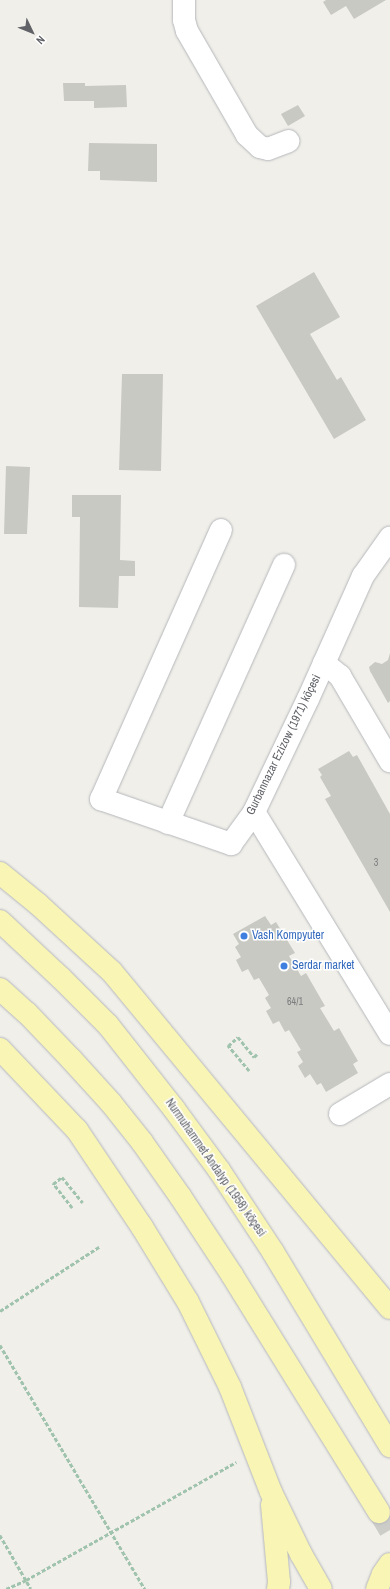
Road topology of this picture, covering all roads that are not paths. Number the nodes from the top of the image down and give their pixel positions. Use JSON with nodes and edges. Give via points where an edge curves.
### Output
{"nodes":[{"id":1,"x":184,"y":0,"type":"edge"},
{"id":2,"x":289,"y":141,"type":"dead end"},
{"id":3,"x":220,"y":530,"type":"dead end"},
{"id":4,"x":390,"y":538,"type":"edge"},
{"id":5,"x":284,"y":565,"type":"dead end"},
{"id":6,"x":324,"y":663,"type":"junction"},
{"id":7,"x":384,"y":738,"type":"edge"},
{"id":8,"x":390,"y":761,"type":"edge"},
{"id":9,"x":254,"y":812,"type":"junction"},
{"id":10,"x":168,"y":823,"type":"junction"},
{"id":11,"x":0,"y":873,"type":"edge"},
{"id":12,"x":0,"y":921,"type":"edge"},
{"id":13,"x":0,"y":989,"type":"edge"},
{"id":14,"x":390,"y":1034,"type":"edge"},
{"id":15,"x":0,"y":1049,"type":"edge"},
{"id":16,"x":390,"y":1084,"type":"edge"},
{"id":17,"x":340,"y":1114,"type":"dead end"},
{"id":18,"x":390,"y":1308,"type":"edge"},
{"id":19,"x":390,"y":1446,"type":"edge"},
{"id":20,"x":271,"y":1492,"type":"junction"},
{"id":21,"x":379,"y":1512,"type":"tunnel mouth"},
{"id":22,"x":390,"y":1564,"type":"edge"},
{"id":23,"x":278,"y":1589,"type":"edge"},
{"id":24,"x":321,"y":1589,"type":"edge"},
{"id":25,"x":377,"y":1589,"type":"edge"}],
"edges":[{"from":1,"to":2,"type":"lane","via":[[187,31],[247,135],[260,147],[268,149]]},
{"from":3,"to":10,"type":"lane","name":"Gurbannazar Ezizow (1971) köçesi","via":[[101,799]]},
{"from":4,"to":6,"type":"lane","name":"Gurbannazar Ezizow (1971) köçesi","via":[[363,576]]},
{"from":5,"to":10,"type":"lane"},
{"from":6,"to":7,"type":"lane","via":[[340,676]]},
{"from":6,"to":9,"type":"lane","name":"Gurbannazar Ezizow (1971) köçesi"},
{"from":7,"to":8,"type":"lane"},
{"from":9,"to":10,"type":"lane","name":"Gurbannazar Ezizow (1971) köçesi","via":[[231,844]]},
{"from":9,"to":14,"type":"lane"},
{"from":11,"to":18,"type":"main road","via":[[112,972]]},
{"from":12,"to":19,"type":"main road","name":"Nurmuhammet Andalyp (1958) köçesi","via":[[108,1025],[174,1109],[219,1170],[273,1252]]},
{"from":13,"to":21,"type":"main road","via":[[71,1059],[142,1142],[232,1275]]},
{"from":15,"to":20,"type":"main road","via":[[77,1130],[184,1295],[230,1387]]},
{"from":16,"to":17,"type":"lane"},
{"from":20,"to":23,"type":"main road"},
{"from":20,"to":24,"type":"main road"},
{"from":22,"to":25,"type":"main road"}]}
